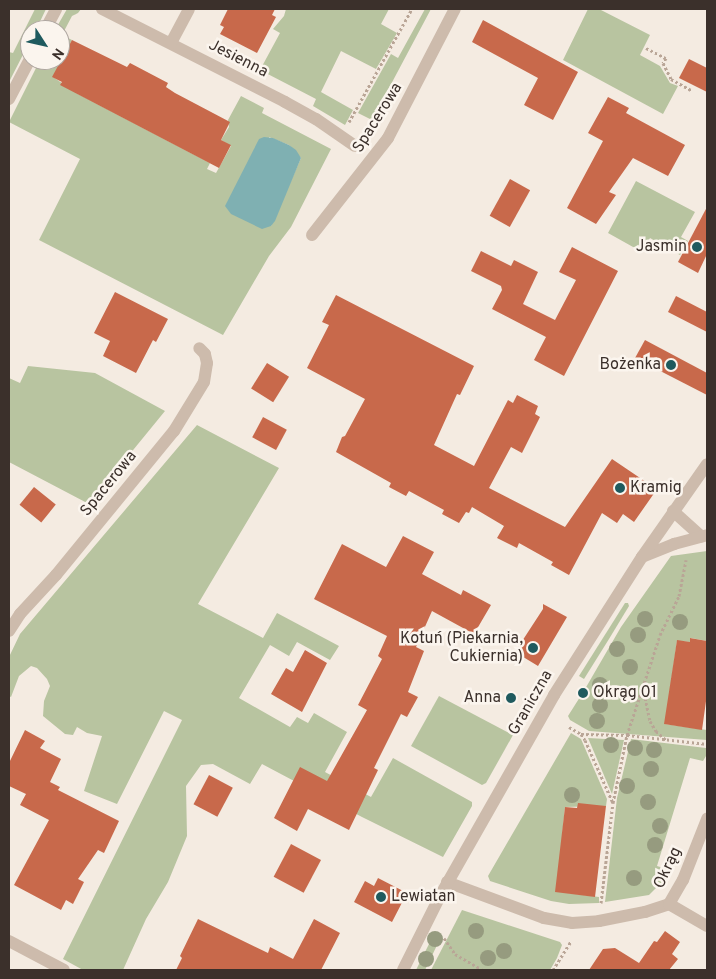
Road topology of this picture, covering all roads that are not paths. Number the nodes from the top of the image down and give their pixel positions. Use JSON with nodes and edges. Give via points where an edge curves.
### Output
{"nodes":[{"id":1,"x":102,"y":9,"type":"edge"},
{"id":2,"x":189,"y":9,"type":"edge"},
{"id":3,"x":455,"y":9,"type":"edge"},
{"id":4,"x":172,"y":43,"type":"junction"},
{"id":5,"x":24,"y":70,"type":"edge"},
{"id":6,"x":9,"y":100,"type":"edge"},
{"id":7,"x":354,"y":146,"type":"dead end"},
{"id":8,"x":312,"y":235,"type":"dead end"},
{"id":9,"x":199,"y":348,"type":"dead end"},
{"id":10,"x":707,"y":464,"type":"edge"},
{"id":11,"x":674,"y":511,"type":"junction"},
{"id":12,"x":704,"y":536,"type":"edge"},
{"id":13,"x":642,"y":557,"type":"junction"},
{"id":14,"x":9,"y":631,"type":"edge"},
{"id":15,"x":707,"y":819,"type":"edge"},
{"id":16,"x":448,"y":882,"type":"junction"},
{"id":17,"x":669,"y":904,"type":"junction"},
{"id":18,"x":707,"y":926,"type":"edge"},
{"id":19,"x":9,"y":941,"type":"edge"},
{"id":20,"x":64,"y":970,"type":"edge"},
{"id":21,"x":403,"y":970,"type":"edge"}],
"edges":[{"from":1,"to":4,"type":"street","name":"Jesienna"},
{"from":2,"to":4,"type":"street"},
{"from":3,"to":8,"type":"street","name":"Spacerowa","via":[[388,138]]},
{"from":4,"to":7,"type":"street","name":"Jesienna","via":[[285,102]]},
{"from":5,"to":6,"type":"street"},
{"from":9,"to":14,"type":"street","name":"Spacerowa","via":[[204,354],[207,372],[174,431]]},
{"from":10,"to":11,"type":"street","name":"Graniczna"},
{"from":11,"to":12,"type":"street"},
{"from":11,"to":13,"type":"street","name":"Graniczna"},
{"from":12,"to":13,"type":"street"},
{"from":13,"to":16,"type":"street","name":"Graniczna","via":[[554,695]]},
{"from":15,"to":17,"type":"street","name":"Okrąg","via":[[683,880]]},
{"from":16,"to":17,"type":"street","name":"Okrąg","via":[[544,918],[582,923],[646,912]]},
{"from":16,"to":21,"type":"street","name":"Graniczna"},
{"from":17,"to":18,"type":"street"},
{"from":19,"to":20,"type":"street"}]}
